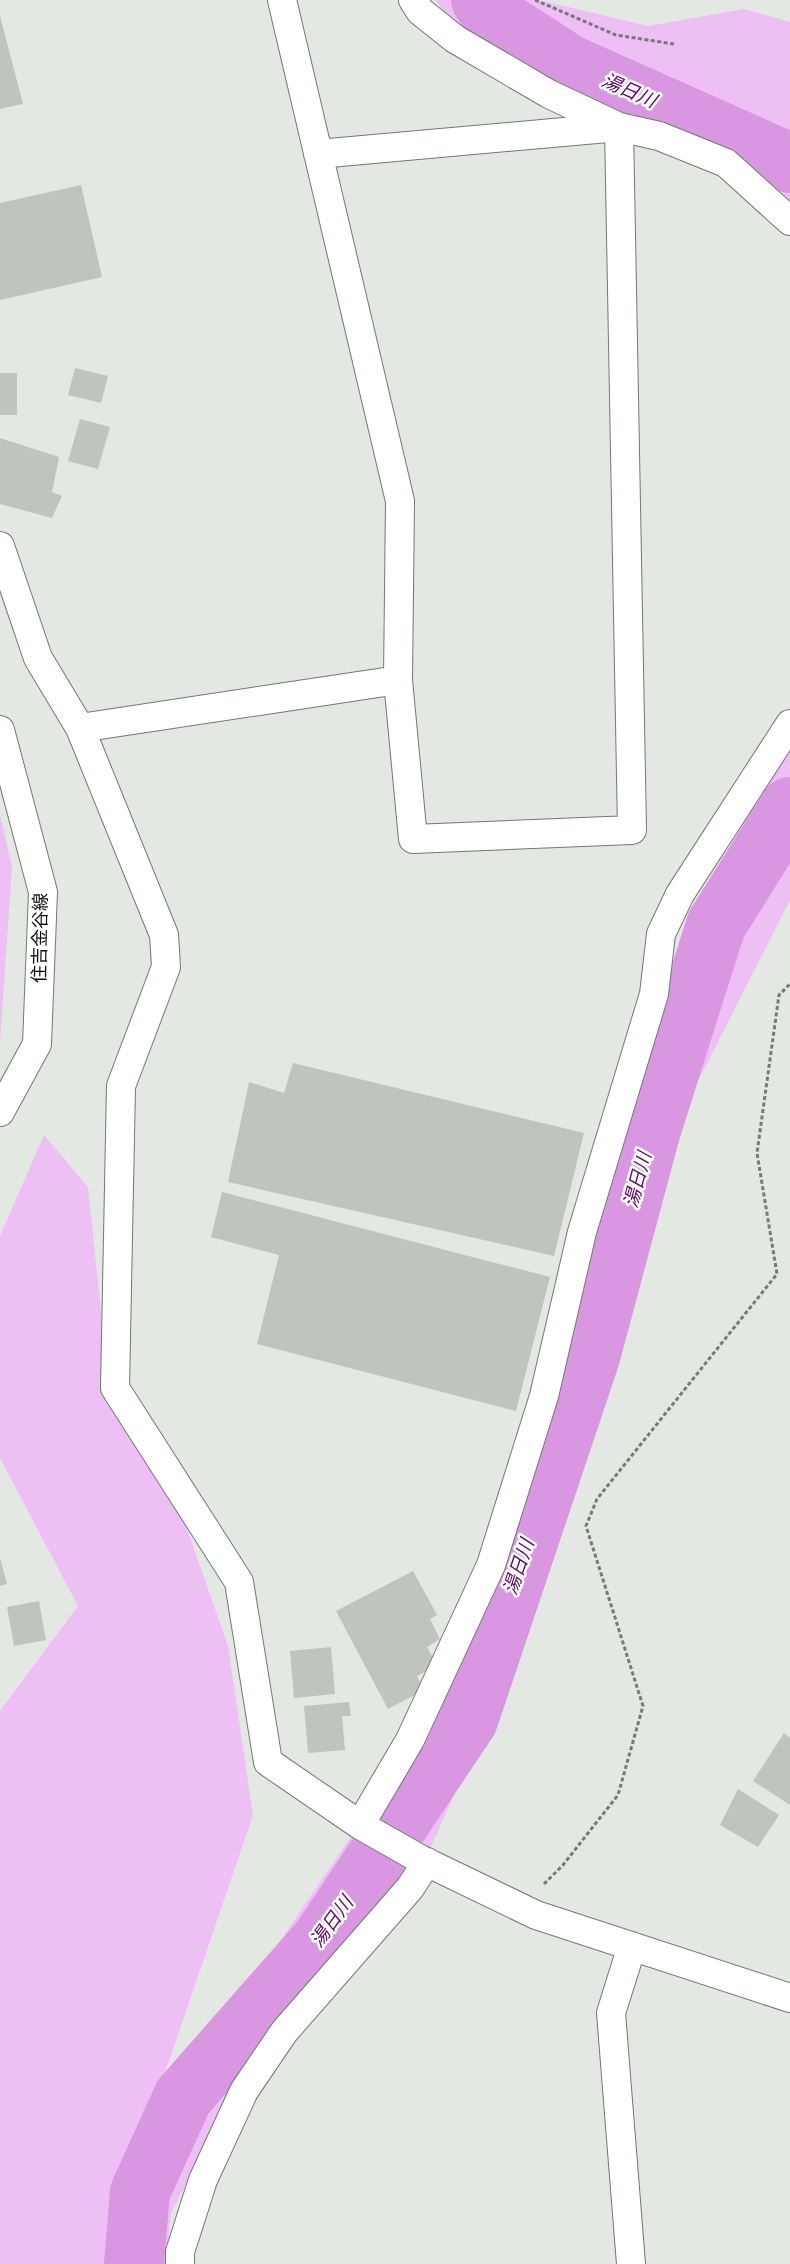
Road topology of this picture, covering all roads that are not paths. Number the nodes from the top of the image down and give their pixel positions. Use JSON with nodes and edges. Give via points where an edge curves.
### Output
{"nodes":[{"id":1,"x":282,"y":0,"type":"edge"},
{"id":2,"x":413,"y":0,"type":"edge"},
{"id":3,"x":620,"y":127,"type":"junction"},
{"id":4,"x":318,"y":154,"type":"junction"},
{"id":5,"x":790,"y":221,"type":"edge"},
{"id":6,"x":0,"y":546,"type":"edge"},
{"id":7,"x":398,"y":680,"type":"junction"},
{"id":8,"x":790,"y":724,"type":"edge"},
{"id":9,"x":80,"y":728,"type":"junction"},
{"id":10,"x":0,"y":730,"type":"edge"},
{"id":11,"x":0,"y":1112,"type":"edge"},
{"id":12,"x":360,"y":1825,"type":"junction"},
{"id":13,"x":424,"y":1860,"type":"junction"},
{"id":14,"x":632,"y":1946,"type":"junction"},
{"id":15,"x":790,"y":1998,"type":"edge"},
{"id":16,"x":180,"y":2264,"type":"edge"},
{"id":17,"x":631,"y":2264,"type":"edge"}],
"edges":[{"from":1,"to":4,"type":"street"},
{"from":2,"to":3,"type":"street","via":[[420,11],[455,39],[549,94]]},
{"from":3,"to":4,"type":"street"},
{"from":3,"to":5,"type":"street","via":[[659,136],[726,163]]},
{"from":3,"to":7,"type":"street","via":[[632,830],[413,839]]},
{"from":4,"to":7,"type":"street","via":[[400,501]]},
{"from":6,"to":9,"type":"street","via":[[38,658]]},
{"from":7,"to":9,"type":"street"},
{"from":8,"to":12,"type":"street","via":[[680,894],[661,934],[654,994],[582,1232],[544,1396],[491,1565],[410,1740]]},
{"from":9,"to":12,"type":"street","via":[[164,935],[166,967],[121,1086],[115,1388],[239,1582],[268,1762]]},
{"from":10,"to":11,"type":"street","name":"住吉金谷線","via":[[43,892],[37,1044]]},
{"from":12,"to":13,"type":"street"},
{"from":13,"to":14,"type":"street","via":[[536,1914]]},
{"from":13,"to":16,"type":"street","via":[[410,1888],[284,2032],[244,2091],[203,2180],[180,2252]]},
{"from":14,"to":15,"type":"street"},
{"from":14,"to":17,"type":"street","via":[[611,2012]]}]}
